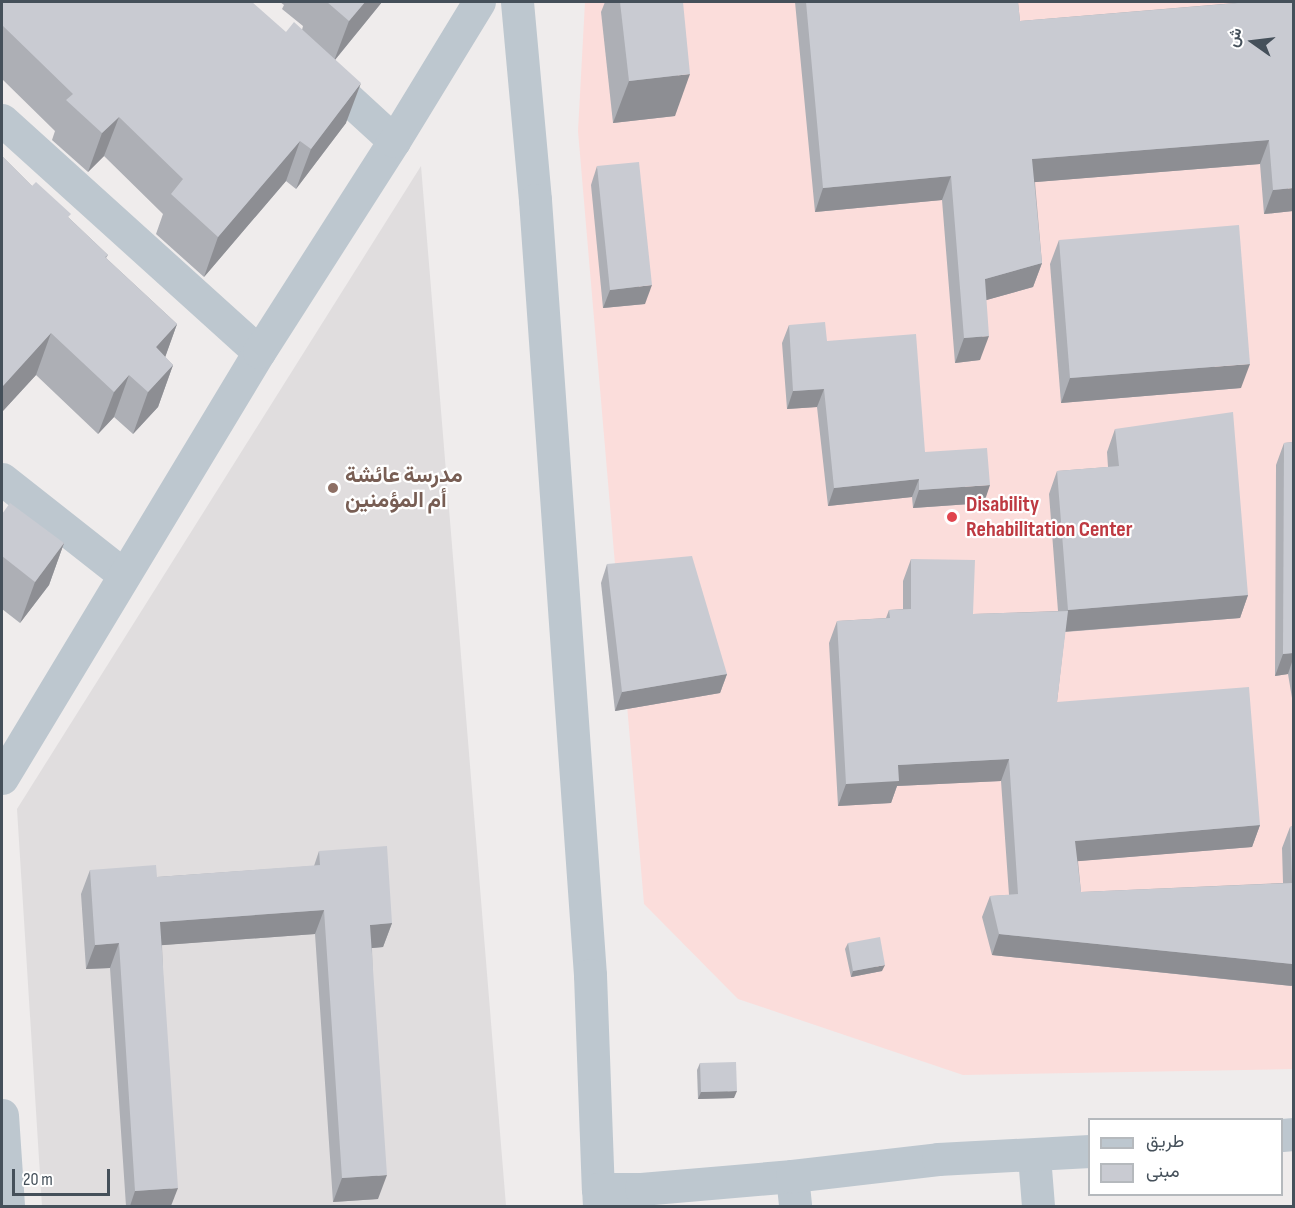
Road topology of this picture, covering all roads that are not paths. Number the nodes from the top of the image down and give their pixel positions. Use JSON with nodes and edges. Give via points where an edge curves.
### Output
{"nodes":[{"id":1,"x":479,"y":2,"type":"edge"},
{"id":2,"x":517,"y":2,"type":"edge"},
{"id":3,"x":302,"y":56,"type":"edge"},
{"id":4,"x":2,"y":120,"type":"edge"},
{"id":5,"x":394,"y":141,"type":"junction"},
{"id":6,"x":259,"y":352,"type":"junction"},
{"id":7,"x":2,"y":479,"type":"edge"},
{"id":8,"x":124,"y":575,"type":"junction"},
{"id":9,"x":2,"y":777,"type":"edge"},
{"id":10,"x":2,"y":1115,"type":"edge"},
{"id":11,"x":1088,"y":1151,"type":"edge"},
{"id":12,"x":1034,"y":1156,"type":"junction"},
{"id":13,"x":794,"y":1191,"type":"edge"},
{"id":14,"x":599,"y":1198,"type":"edge"},
{"id":15,"x":8,"y":1206,"type":"edge"},
{"id":16,"x":1038,"y":1206,"type":"edge"}],
"edges":[{"from":1,"to":5,"type":"street"},
{"from":2,"to":14,"type":"street","via":[[535,200],[590,975]]},
{"from":3,"to":5,"type":"street"},
{"from":4,"to":6,"type":"street"},
{"from":5,"to":6,"type":"street"},
{"from":6,"to":8,"type":"street"},
{"from":7,"to":8,"type":"street"},
{"from":8,"to":9,"type":"street"},
{"from":10,"to":15,"type":"street"},
{"from":11,"to":12,"type":"street"},
{"from":12,"to":13,"type":"street","via":[[938,1159]]},
{"from":12,"to":16,"type":"street"},
{"from":13,"to":14,"type":"street","via":[[641,1189]]}]}
